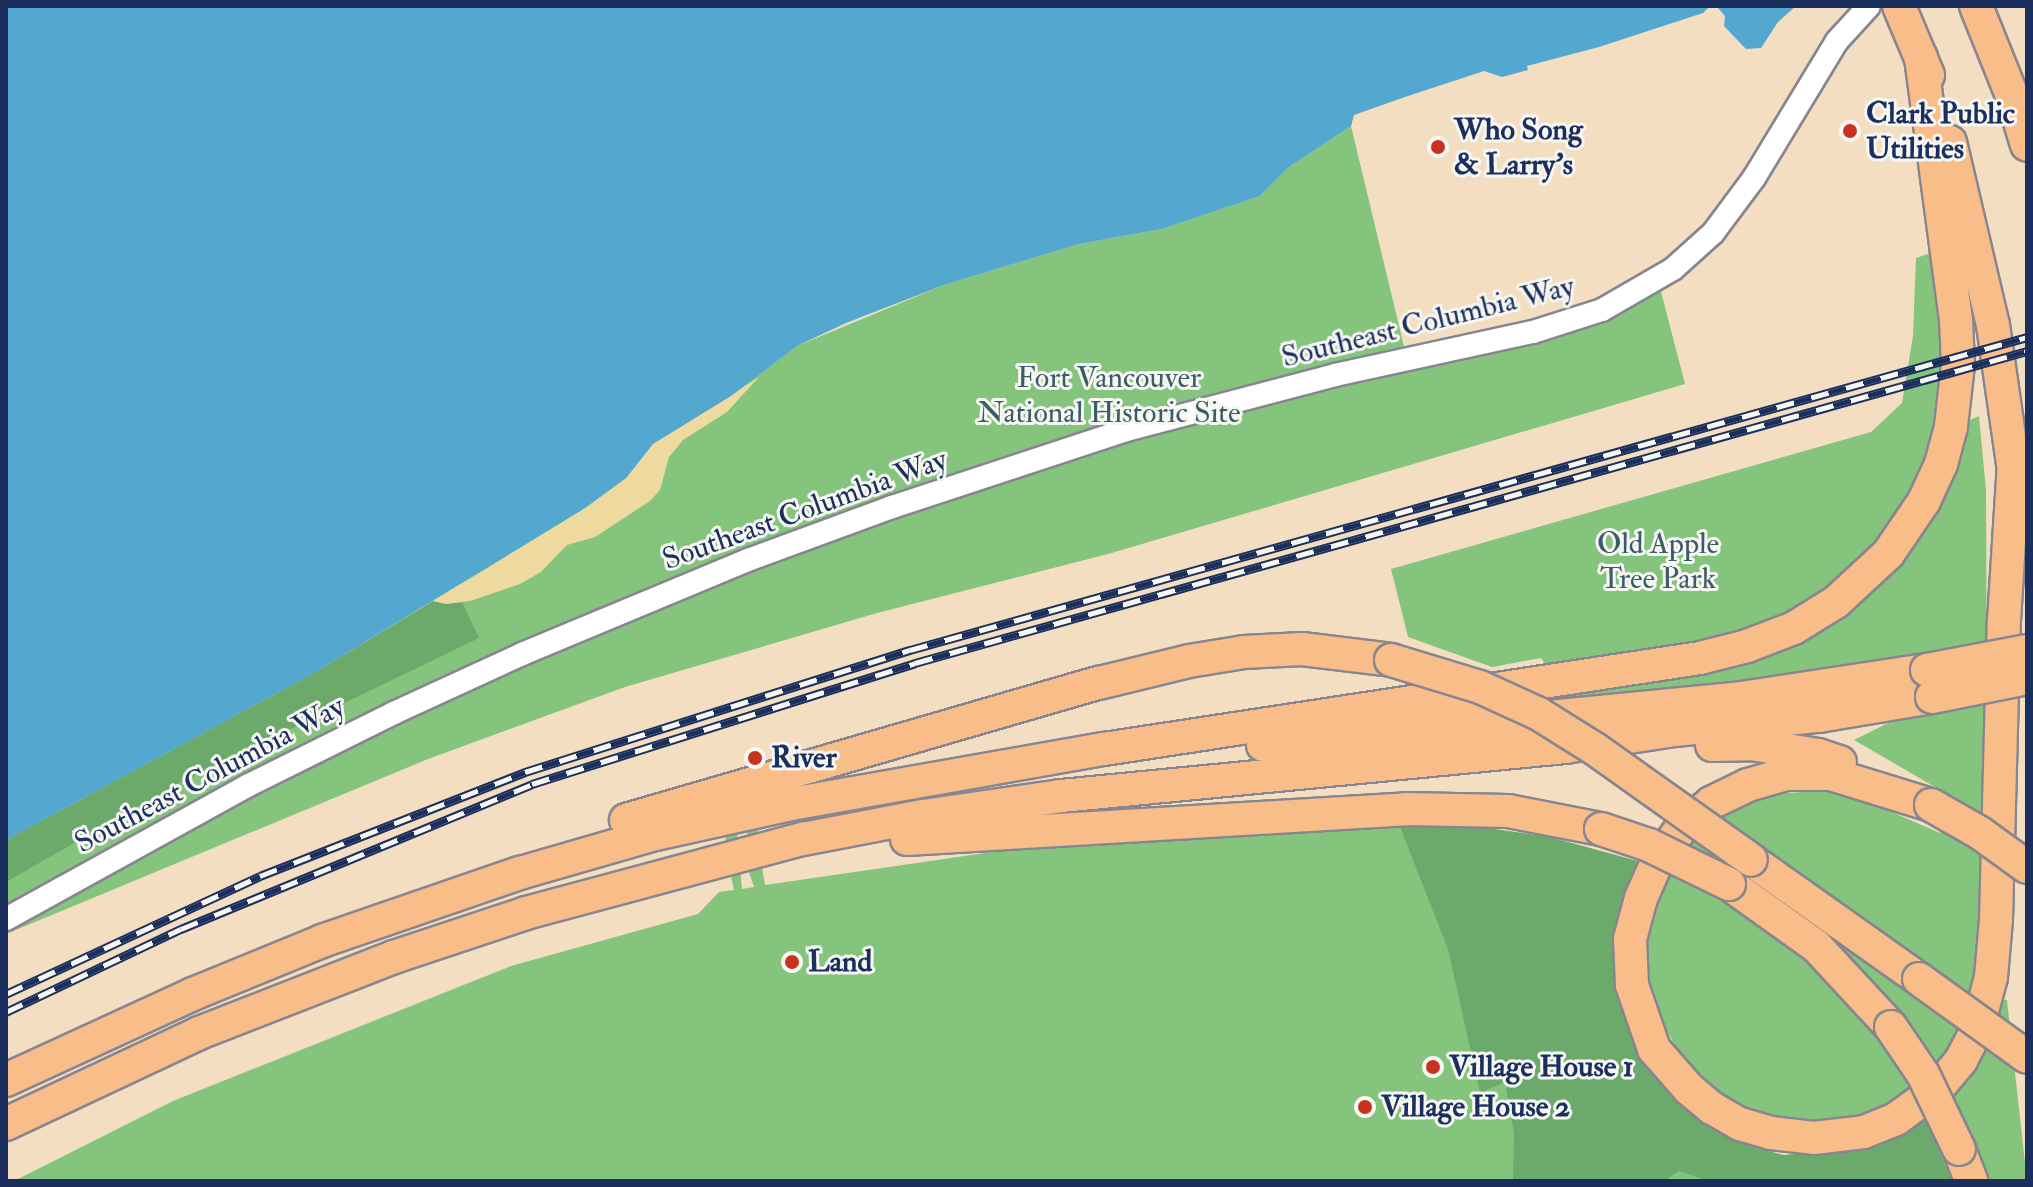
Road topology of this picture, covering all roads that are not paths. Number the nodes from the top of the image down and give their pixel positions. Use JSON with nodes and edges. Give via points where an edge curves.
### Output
{"nodes":[{"id":1,"x":1869,"y":6,"type":"edge"},
{"id":2,"x":1899,"y":6,"type":"edge"},
{"id":3,"x":1981,"y":18,"type":"edge"},
{"id":4,"x":1921,"y":57,"type":"junction"},
{"id":5,"x":2027,"y":145,"type":"edge"},
{"id":6,"x":2014,"y":464,"type":"junction"},
{"id":7,"x":2027,"y":651,"type":"edge"},
{"id":8,"x":2027,"y":678,"type":"edge"},
{"id":9,"x":1929,"y":683,"type":"junction"},
{"id":10,"x":2027,"y":691,"type":"edge"},
{"id":11,"x":1565,"y":747,"type":"junction"},
{"id":12,"x":1001,"y":769,"type":"junction"},
{"id":13,"x":1931,"y":805,"type":"junction"},
{"id":14,"x":741,"y":856,"type":"junction"},
{"id":15,"x":2027,"y":867,"type":"edge"},
{"id":16,"x":6,"y":919,"type":"edge"},
{"id":17,"x":322,"y":941,"type":"junction"},
{"id":18,"x":2027,"y":1057,"type":"edge"},
{"id":19,"x":6,"y":1080,"type":"edge"},
{"id":20,"x":6,"y":1124,"type":"edge"},
{"id":21,"x":1971,"y":1181,"type":"edge"}],
"edges":[{"from":1,"to":16,"type":"street","name":"Southeast Columbia Way","via":[[1837,41],[1754,178],[1713,233],[1673,269],[1602,310],[1533,332],[1323,378],[1126,430],[748,560],[371,724]]},
{"from":2,"to":4,"type":"highway"},
{"from":3,"to":5,"type":"highway"},
{"from":4,"to":6,"type":"highway","via":[[1954,155],[1979,258]]},
{"from":4,"to":12,"type":"highway","via":[[1954,297],[1954,406],[1941,464],[1914,518],[1872,572],[1836,602],[1770,638],[1700,658]]},
{"from":6,"to":10,"type":"highway"},
{"from":6,"to":13,"type":"highway","via":[[1991,977],[1970,1046],[1925,1100],[1864,1132],[1814,1138],[1771,1133],[1712,1108],[1654,1049],[1632,985],[1630,939],[1641,898],[1657,862],[1680,830],[1711,803],[1786,774],[1830,774]]},
{"from":7,"to":9,"type":"highway","bridge":true},
{"from":8,"to":9,"type":"highway","bridge":true},
{"from":9,"to":11,"type":"highway","via":[[1819,716]]},
{"from":9,"to":12,"type":"highway"},
{"from":11,"to":13,"type":"highway","via":[[1751,744],[1818,755]]},
{"from":11,"to":14,"type":"highway","via":[[1006,803],[857,828]]},
{"from":12,"to":17,"type":"highway","via":[[791,804],[655,834],[507,877]]},
{"from":13,"to":15,"type":"highway","bridge":true},
{"from":14,"to":20,"type":"highway","via":[[526,913],[381,961],[199,1033]]},
{"from":14,"to":21,"type":"highway","bridge":true,"via":[[934,835],[1406,809],[1508,811],[1601,829],[1649,845],[1729,884],[1816,946],[1891,1027],[1931,1090]]},
{"from":17,"to":18,"type":"highway","bridge":true,"via":[[384,902],[448,875],[1131,675],[1216,655],[1333,651],[1452,676],[1539,714]]},
{"from":17,"to":19,"type":"highway"}]}
